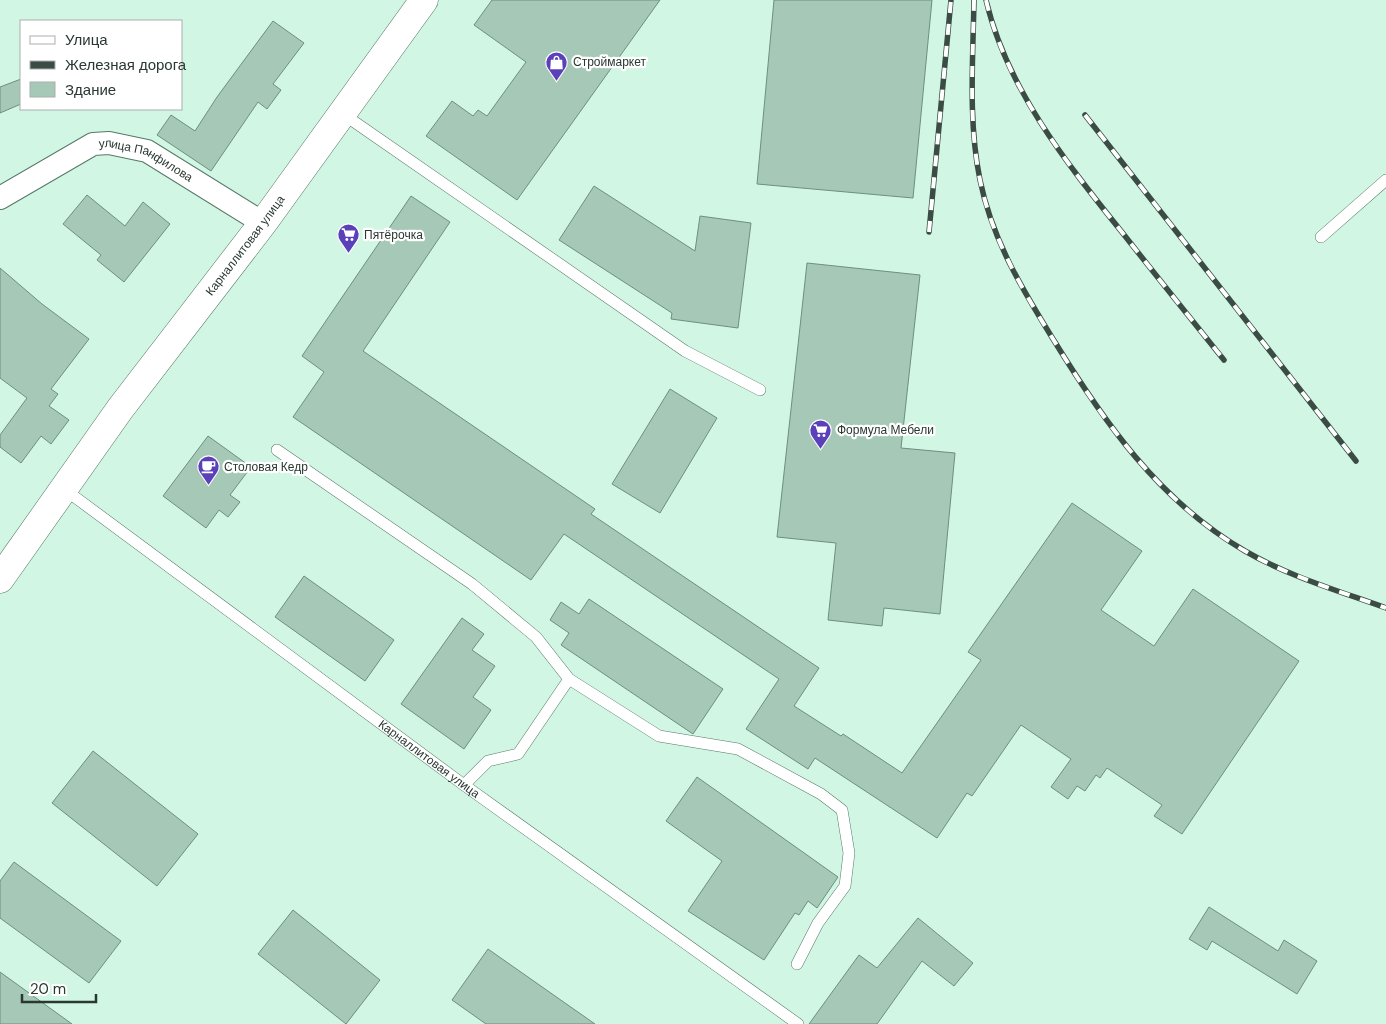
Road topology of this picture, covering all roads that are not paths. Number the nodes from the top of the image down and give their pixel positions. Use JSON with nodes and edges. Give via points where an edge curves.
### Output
{"nodes":[{"id":1,"x":424,"y":0,"type":"edge"},
{"id":2,"x":343,"y":114,"type":"junction"},
{"id":3,"x":1386,"y":180,"type":"edge"},
{"id":4,"x":0,"y":198,"type":"edge"},
{"id":5,"x":263,"y":223,"type":"junction"},
{"id":6,"x":1321,"y":237,"type":"dead end"},
{"id":7,"x":760,"y":390,"type":"dead end"},
{"id":8,"x":278,"y":450,"type":"dead end"},
{"id":9,"x":62,"y":488,"type":"junction"},
{"id":10,"x":0,"y":578,"type":"edge"},
{"id":11,"x":569,"y":679,"type":"junction"},
{"id":12,"x":464,"y":785,"type":"junction"},
{"id":13,"x":797,"y":964,"type":"dead end"},
{"id":14,"x":798,"y":1024,"type":"edge"}],
"edges":[{"from":1,"to":2,"type":"street","name":"Карналлитовая улица"},
{"from":2,"to":5,"type":"street","name":"Карналлитовая улица"},
{"from":2,"to":7,"type":"lane","via":[[685,351]]},
{"from":3,"to":6,"type":"lane"},
{"from":4,"to":5,"type":"street","name":"улица Панфилова","via":[[92,144],[109,143],[147,151]]},
{"from":5,"to":9,"type":"street","name":"Карналлитовая улица"},
{"from":8,"to":11,"type":"lane","via":[[472,584],[536,637]]},
{"from":9,"to":10,"type":"street","name":"Карналлитовая улица"},
{"from":9,"to":12,"type":"lane","name":"Карналлитовая улица"},
{"from":11,"to":12,"type":"lane","via":[[518,754],[488,761]]},
{"from":11,"to":13,"type":"lane","via":[[659,736],[738,749],[821,794],[842,810],[849,853],[845,886],[818,923]]},
{"from":12,"to":14,"type":"lane","name":"Карналлитовая улица"}]}
